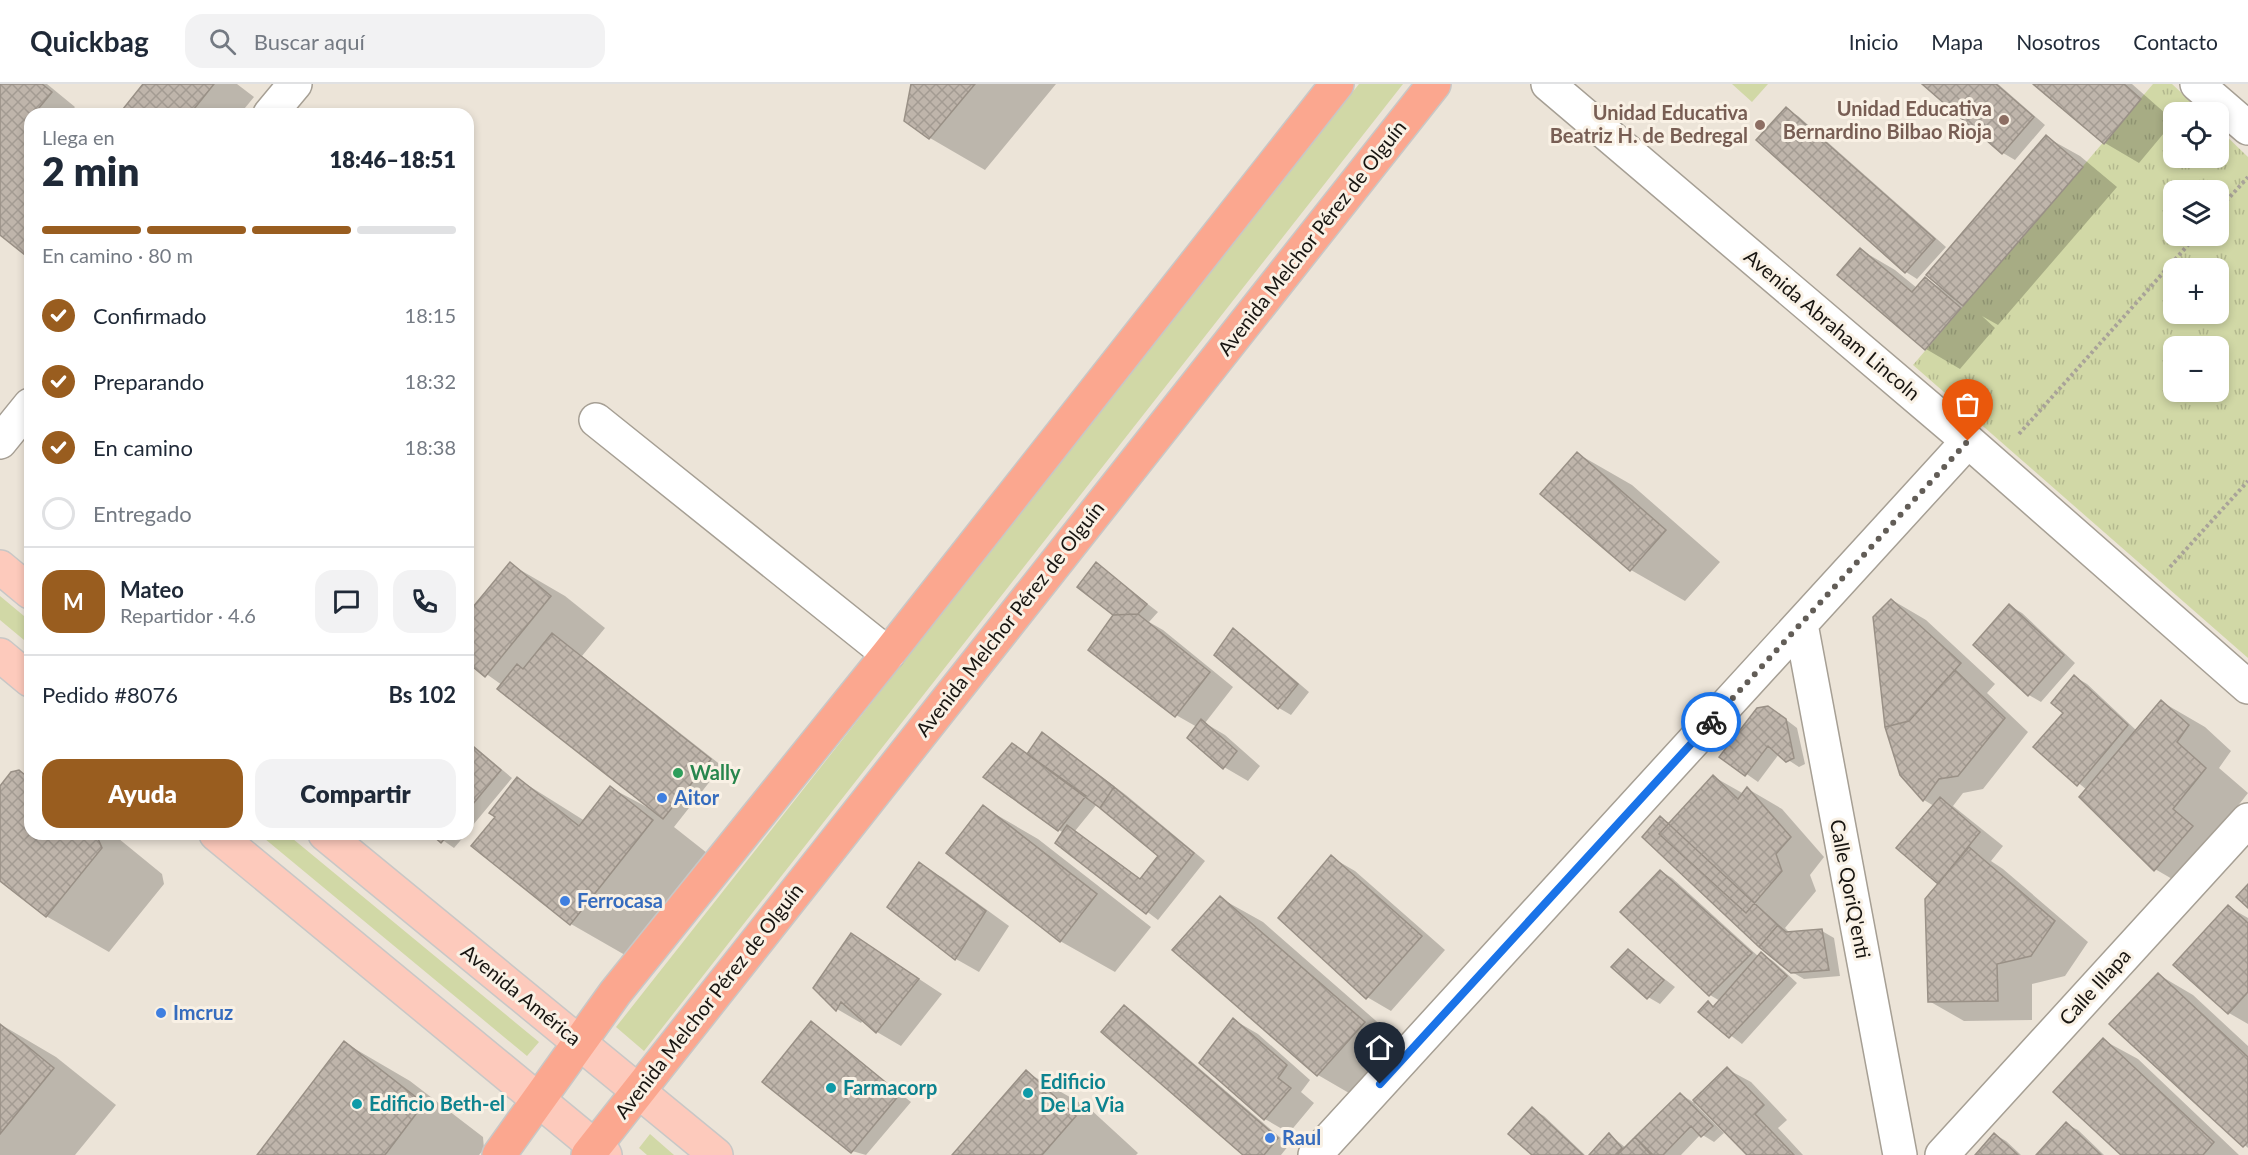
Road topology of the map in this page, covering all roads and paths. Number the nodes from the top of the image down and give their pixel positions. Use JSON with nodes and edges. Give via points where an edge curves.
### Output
{"nodes":[{"id":1,"x":295,"y":84,"type":"edge"},
{"id":2,"x":1434,"y":84,"type":"edge"},
{"id":3,"x":1548,"y":84,"type":"edge"},
{"id":4,"x":2197,"y":84,"type":"edge"},
{"id":5,"x":1324,"y":92,"type":"edge"},
{"id":6,"x":275,"y":108,"type":"edge"},
{"id":7,"x":2248,"y":128,"type":"edge"},
{"id":8,"x":2248,"y":177,"type":"edge"},
{"id":9,"x":2229,"y":198,"type":"edge"},
{"id":10,"x":2187,"y":246,"type":"edge"},
{"id":11,"x":24,"y":412,"type":"edge"},
{"id":12,"x":596,"y":420,"type":"dead end"},
{"id":13,"x":1968,"y":441,"type":"junction"},
{"id":14,"x":2012,"y":441,"type":"dead end"},
{"id":15,"x":0,"y":442,"type":"edge"},
{"id":16,"x":2248,"y":480,"type":"edge"},
{"id":17,"x":0,"y":567,"type":"edge"},
{"id":18,"x":2164,"y":574,"type":"dead end"},
{"id":19,"x":24,"y":587,"type":"edge"},
{"id":20,"x":1801,"y":624,"type":"junction"},
{"id":21,"x":888,"y":654,"type":"junction"},
{"id":22,"x":0,"y":655,"type":"edge"},
{"id":23,"x":24,"y":675,"type":"edge"},
{"id":24,"x":2248,"y":687,"type":"edge"},
{"id":25,"x":2248,"y":819,"type":"edge"},
{"id":26,"x":223,"y":840,"type":"edge"},
{"id":27,"x":332,"y":840,"type":"edge"},
{"id":28,"x":580,"y":1043,"type":"junction"},
{"id":29,"x":639,"y":1091,"type":"junction"},
{"id":30,"x":538,"y":1101,"type":"junction"},
{"id":31,"x":595,"y":1152,"type":"edge"},
{"id":32,"x":499,"y":1155,"type":"edge"},
{"id":33,"x":716,"y":1155,"type":"edge"},
{"id":34,"x":1315,"y":1155,"type":"edge"},
{"id":35,"x":1900,"y":1155,"type":"edge"},
{"id":36,"x":1942,"y":1155,"type":"edge"}],
"edges":[{"from":1,"to":6,"type":"street"},
{"from":2,"to":29,"type":"highway","name":"Avenida Melchor Pérez de Olguín"},
{"from":3,"to":13,"type":"street","name":"Avenida Abraham Lincoln"},
{"from":4,"to":7,"type":"street"},
{"from":5,"to":21,"type":"highway"},
{"from":8,"to":9,"type":"path"},
{"from":10,"to":14,"type":"path"},
{"from":11,"to":15,"type":"street"},
{"from":12,"to":21,"type":"street"},
{"from":13,"to":20,"type":"street"},
{"from":13,"to":24,"type":"street","name":"Avenida Abraham Lincoln"},
{"from":16,"to":18,"type":"path"},
{"from":17,"to":19,"type":"main road"},
{"from":20,"to":34,"type":"street"},
{"from":20,"to":35,"type":"street","name":"Calle QoriQ'enti"},
{"from":21,"to":28,"type":"highway","via":[[615,993]]},
{"from":22,"to":23,"type":"main road"},
{"from":25,"to":36,"type":"street","name":"Calle Illapa"},
{"from":26,"to":30,"type":"main road"},
{"from":27,"to":28,"type":"main road","name":"Avenida América"},
{"from":28,"to":29,"type":"main road","name":"Avenida América"},
{"from":28,"to":30,"type":"highway"},
{"from":29,"to":31,"type":"highway","name":"Avenida Melchor Pérez de Olguín"},
{"from":29,"to":33,"type":"main road","name":"Avenida América"},
{"from":30,"to":31,"type":"main road"},
{"from":30,"to":32,"type":"highway"}]}
